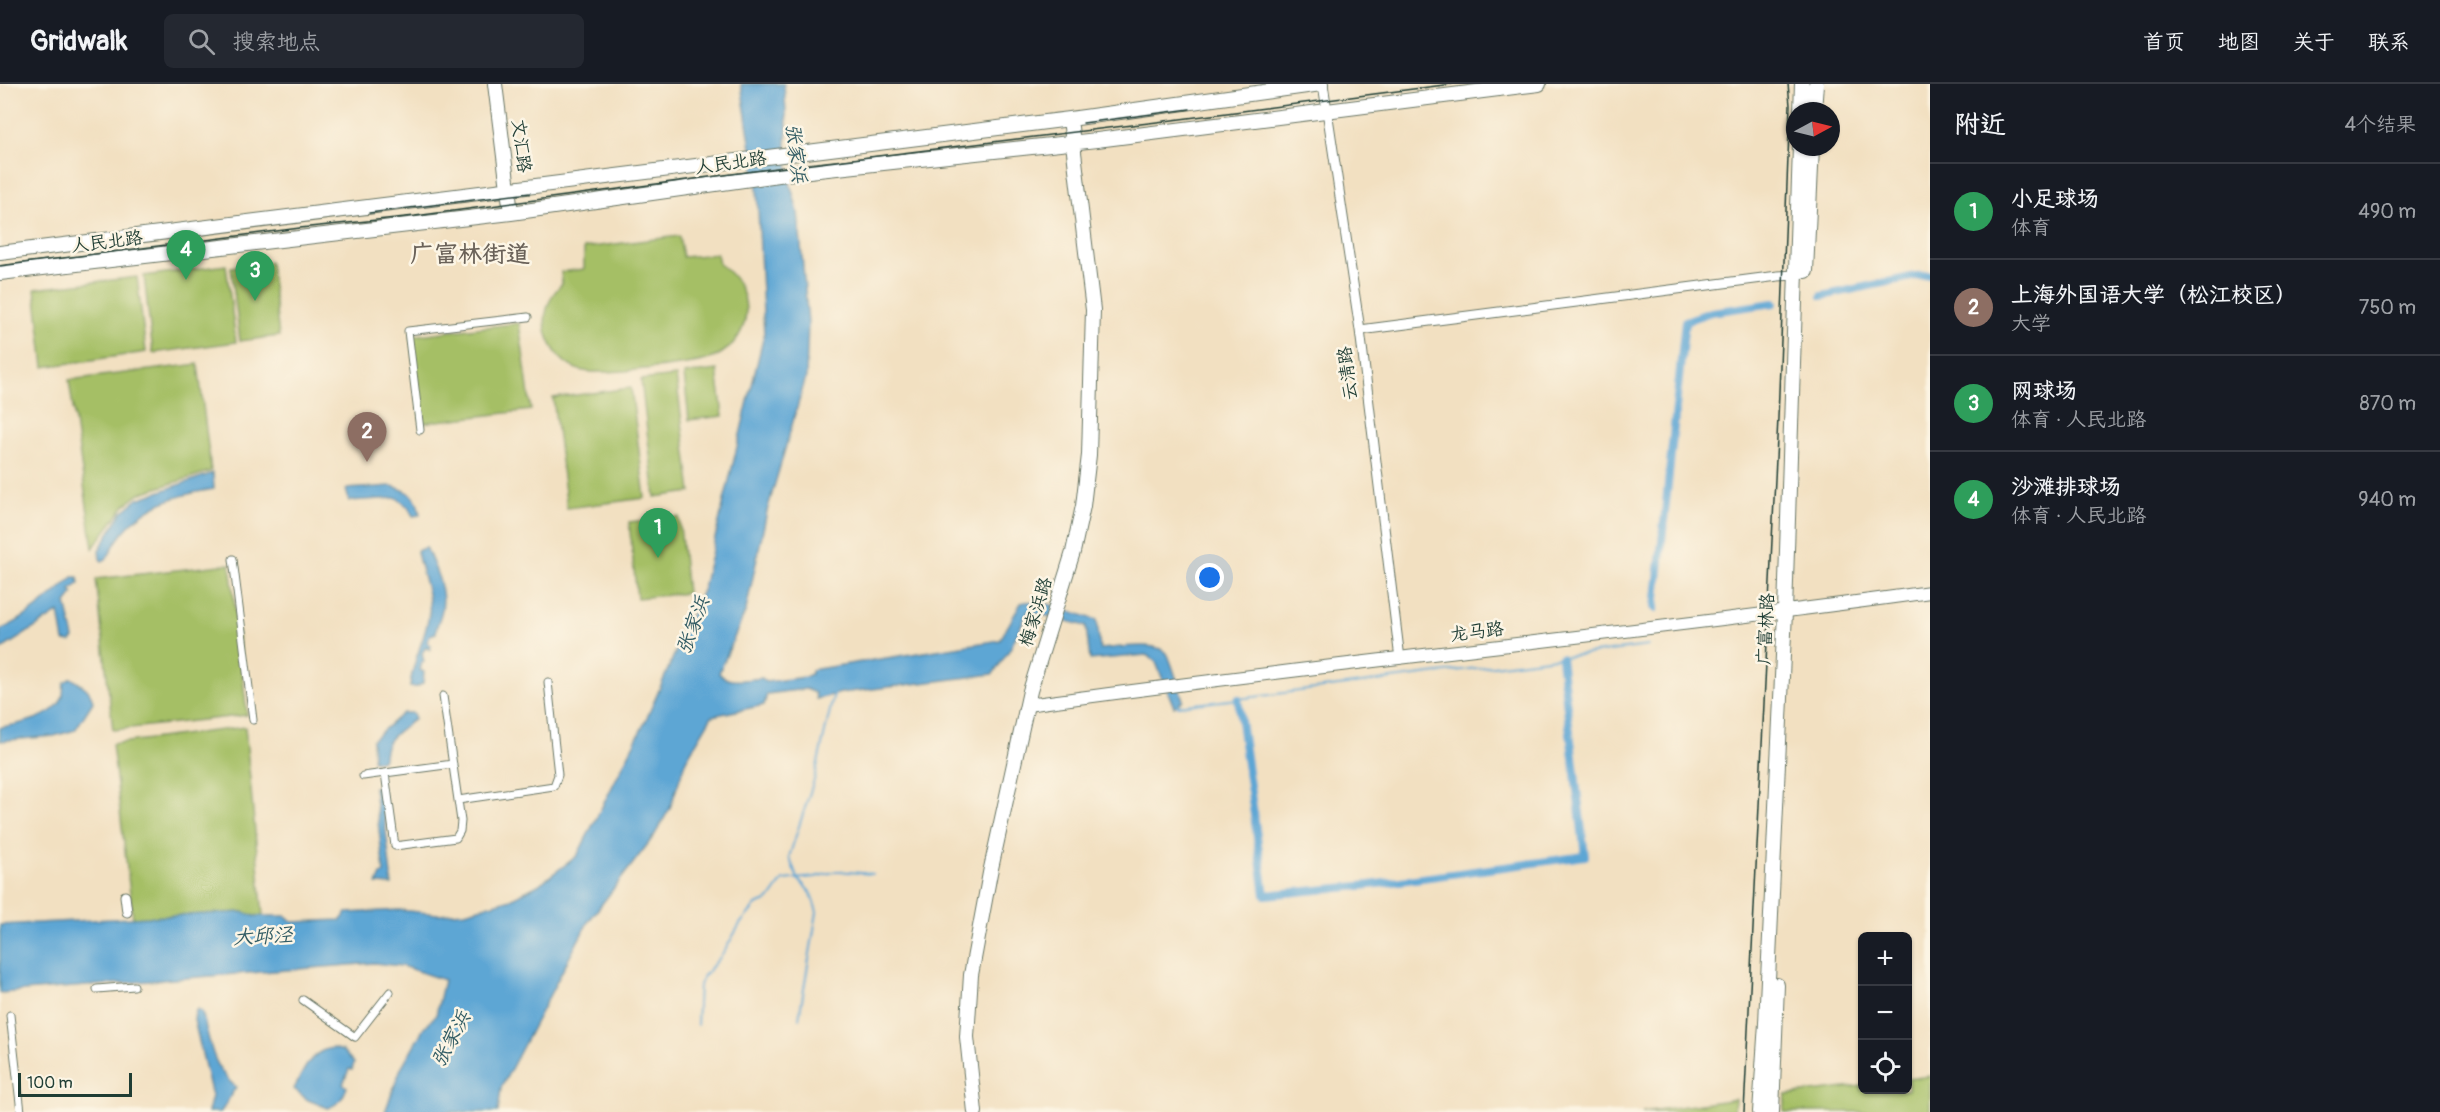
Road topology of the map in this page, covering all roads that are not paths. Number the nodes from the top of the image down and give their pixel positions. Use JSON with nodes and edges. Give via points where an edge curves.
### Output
{"nodes":[{"id":1,"x":495,"y":84,"type":"edge"},
{"id":2,"x":1322,"y":84,"type":"edge"},
{"id":3,"x":1539,"y":84,"type":"edge"},
{"id":4,"x":1802,"y":84,"type":"edge"},
{"id":5,"x":1816,"y":84,"type":"edge"},
{"id":6,"x":1801,"y":102,"type":"edge"},
{"id":7,"x":1815,"y":102,"type":"edge"},
{"id":8,"x":1327,"y":112,"type":"junction"},
{"id":9,"x":1070,"y":119,"type":"junction"},
{"id":10,"x":1074,"y":142,"type":"junction"},
{"id":11,"x":1800,"y":156,"type":"edge"},
{"id":12,"x":1812,"y":156,"type":"edge"},
{"id":13,"x":508,"y":189,"type":"junction"},
{"id":14,"x":511,"y":213,"type":"junction"},
{"id":15,"x":0,"y":253,"type":"edge"},
{"id":16,"x":0,"y":273,"type":"edge"},
{"id":17,"x":1796,"y":275,"type":"junction"},
{"id":18,"x":528,"y":317,"type":"dead end"},
{"id":19,"x":1360,"y":330,"type":"junction"},
{"id":20,"x":420,"y":430,"type":"dead end"},
{"id":21,"x":233,"y":559,"type":"dead end"},
{"id":22,"x":1930,"y":592,"type":"edge"},
{"id":23,"x":1789,"y":611,"type":"junction"},
{"id":24,"x":1400,"y":659,"type":"junction"},
{"id":25,"x":548,"y":682,"type":"dead end"},
{"id":26,"x":443,"y":696,"type":"dead end"},
{"id":27,"x":1028,"y":705,"type":"junction"},
{"id":28,"x":253,"y":720,"type":"dead end"},
{"id":29,"x":453,"y":764,"type":"junction"},
{"id":30,"x":385,"y":773,"type":"junction"},
{"id":31,"x":363,"y":776,"type":"dead end"},
{"id":32,"x":458,"y":800,"type":"junction"},
{"id":33,"x":125,"y":896,"type":"dead end"},
{"id":34,"x":127,"y":912,"type":"dead end"},
{"id":35,"x":134,"y":986,"type":"dead end"},
{"id":36,"x":97,"y":989,"type":"dead end"},
{"id":37,"x":390,"y":992,"type":"dead end"},
{"id":38,"x":303,"y":1000,"type":"dead end"},
{"id":39,"x":10,"y":1015,"type":"dead end"},
{"id":40,"x":21,"y":1112,"type":"edge"},
{"id":41,"x":975,"y":1112,"type":"edge"},
{"id":42,"x":1760,"y":1112,"type":"edge"},
{"id":43,"x":1772,"y":1112,"type":"edge"}],
"edges":[{"from":1,"to":13,"type":"main road","name":"文汇路"},
{"from":2,"to":8,"type":"street","name":"云清路"},
{"from":2,"to":9,"type":"main road","name":"人民北路"},
{"from":3,"to":8,"type":"main road","name":"人民北路"},
{"from":4,"to":6,"type":"main road"},
{"from":5,"to":7,"type":"main road"},
{"from":8,"to":10,"type":"main road","name":"人民北路"},
{"from":8,"to":19,"type":"street","name":"云清路"},
{"from":9,"to":10,"type":"main road","name":"梅家浜路"},
{"from":9,"to":13,"type":"main road","name":"人民北路"},
{"from":10,"to":14,"type":"main road","name":"人民北路","via":[[800,172]]},
{"from":10,"to":27,"type":"main road","name":"梅家浜路","via":[[1093,310],[1089,455],[1073,552]]},
{"from":11,"to":17,"type":"main road","name":"广富林路"},
{"from":12,"to":23,"type":"main road","name":"广富林路"},
{"from":13,"to":14,"type":"main road","name":"文汇路"},
{"from":13,"to":15,"type":"main road","name":"人民北路"},
{"from":14,"to":16,"type":"main road","name":"人民北路"},
{"from":17,"to":19,"type":"street"},
{"from":17,"to":23,"type":"main road","name":"广富林路"},
{"from":18,"to":20,"type":"street","via":[[408,331]]},
{"from":19,"to":24,"type":"street","name":"云清路"},
{"from":21,"to":28,"type":"street"},
{"from":22,"to":23,"type":"street","name":"龙马路"},
{"from":23,"to":24,"type":"street","name":"龙马路"},
{"from":23,"to":42,"type":"main road","name":"广富林路"},
{"from":23,"to":43,"type":"main road","name":"广富林路"},
{"from":24,"to":27,"type":"street","name":"龙马路"},
{"from":25,"to":32,"type":"street","via":[[558,775],[554,786]]},
{"from":26,"to":29,"type":"street"},
{"from":27,"to":41,"type":"main road","name":"梅家浜路","via":[[971,975],[967,1037]]},
{"from":29,"to":30,"type":"street"},
{"from":29,"to":32,"type":"street"},
{"from":30,"to":31,"type":"street"},
{"from":30,"to":32,"type":"street","via":[[395,846],[456,838],[461,821]]},
{"from":33,"to":34,"type":"street"},
{"from":35,"to":36,"type":"street"},
{"from":37,"to":38,"type":"street","via":[[355,1037]]},
{"from":39,"to":40,"type":"street"}]}
